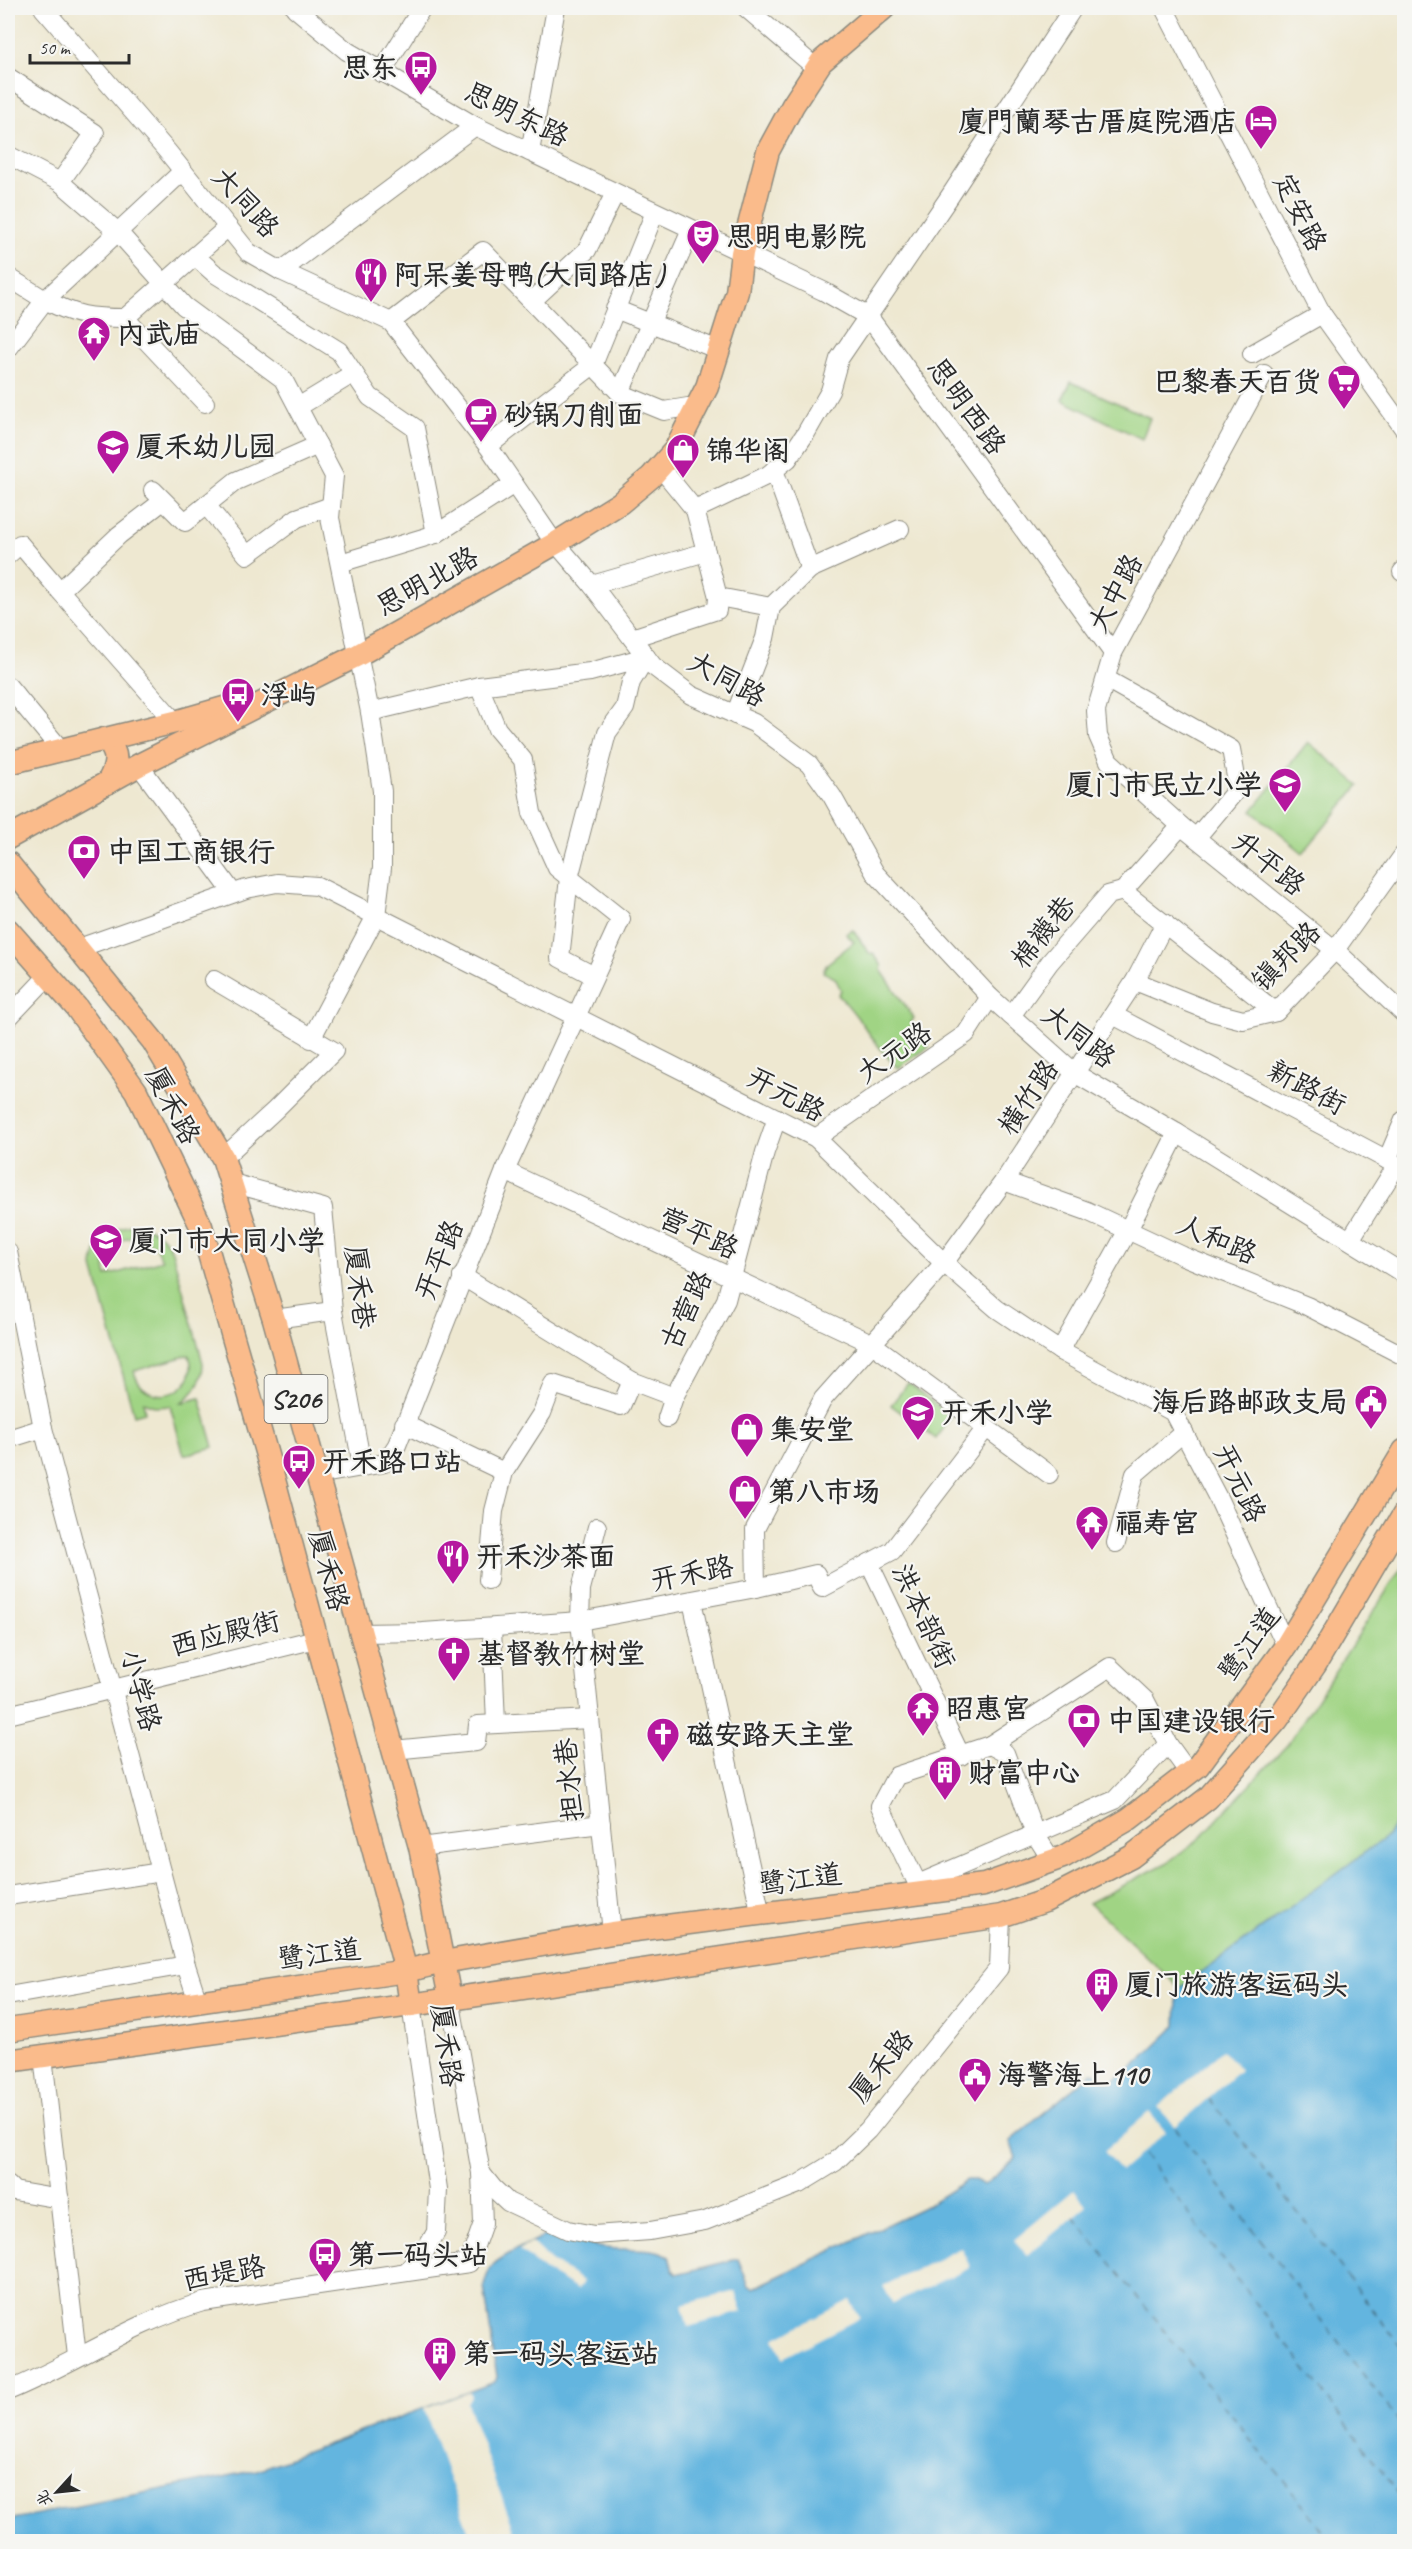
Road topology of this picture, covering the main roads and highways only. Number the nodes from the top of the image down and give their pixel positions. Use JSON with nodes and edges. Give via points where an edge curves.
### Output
{"nodes":[{"id":1,"x":866,"y":8,"type":"edge"},
{"id":2,"x":884,"y":8,"type":"edge"},
{"id":3,"x":735,"y":250,"type":"junction"},
{"id":4,"x":553,"y":539,"type":"junction"},
{"id":5,"x":357,"y":649,"type":"junction"},
{"id":6,"x":105,"y":739,"type":"junction"},
{"id":7,"x":8,"y":763,"type":"edge"},
{"id":8,"x":108,"y":783,"type":"junction"},
{"id":9,"x":8,"y":838,"type":"edge"},
{"id":10,"x":8,"y":863,"type":"edge"},
{"id":11,"x":8,"y":930,"type":"edge"},
{"id":12,"x":1404,"y":1451,"type":"edge"},
{"id":13,"x":1404,"y":1514,"type":"edge"},
{"id":14,"x":443,"y":1962,"type":"junction"},
{"id":15,"x":406,"y":1971,"type":"junction"},
{"id":16,"x":450,"y":1998,"type":"junction"},
{"id":17,"x":411,"y":2005,"type":"junction"},
{"id":18,"x":8,"y":2030,"type":"edge"},
{"id":19,"x":8,"y":2061,"type":"edge"}],
"edges":[{"from":1,"to":3,"type":"main road","via":[[809,62],[760,145]]},
{"from":2,"to":3,"type":"main road","via":[[821,62],[793,105],[768,151]]},
{"from":3,"to":4,"type":"main road","name":"思明北路","via":[[711,347],[688,408],[673,435],[631,482]]},
{"from":3,"to":4,"type":"main road","name":"思明北路","via":[[737,292],[707,387],[675,450],[620,503]]},
{"from":4,"to":5,"type":"main road","name":"思明北路"},
{"from":5,"to":6,"type":"main road","name":"思明北路","via":[[233,706]]},
{"from":5,"to":8,"type":"main road","name":"思明北路"},
{"from":6,"to":7,"type":"main road","name":"思明北路"},
{"from":6,"to":8,"type":"main road","via":[[114,747],[117,767]]},
{"from":8,"to":9,"type":"main road","name":"思明北路"},
{"from":10,"to":14,"type":"main road","name":"厦禾路","number":"S206","via":[[153,1041],[223,1158],[274,1319],[420,1847]]},
{"from":11,"to":15,"type":"main road","name":"厦禾路","number":"S206","via":[[76,1007],[136,1091],[201,1226],[273,1476]]},
{"from":12,"to":14,"type":"main road","name":"鹭江道","via":[[1286,1646],[1198,1766],[1129,1819],[1052,1861],[984,1885],[920,1889],[761,1915],[612,1933]]},
{"from":13,"to":16,"type":"main road","via":[[1277,1720],[1208,1798],[1131,1857],[1045,1901],[1001,1916]]},
{"from":14,"to":15,"type":"main road","name":"鹭江道"},
{"from":14,"to":16,"type":"main road","name":"厦禾路","number":"S206"},
{"from":15,"to":17,"type":"main road","name":"厦禾路","number":"S206"},
{"from":15,"to":18,"type":"main road","name":"鹭江道"},
{"from":16,"to":17,"type":"main road"},
{"from":17,"to":19,"type":"main road"}]}
